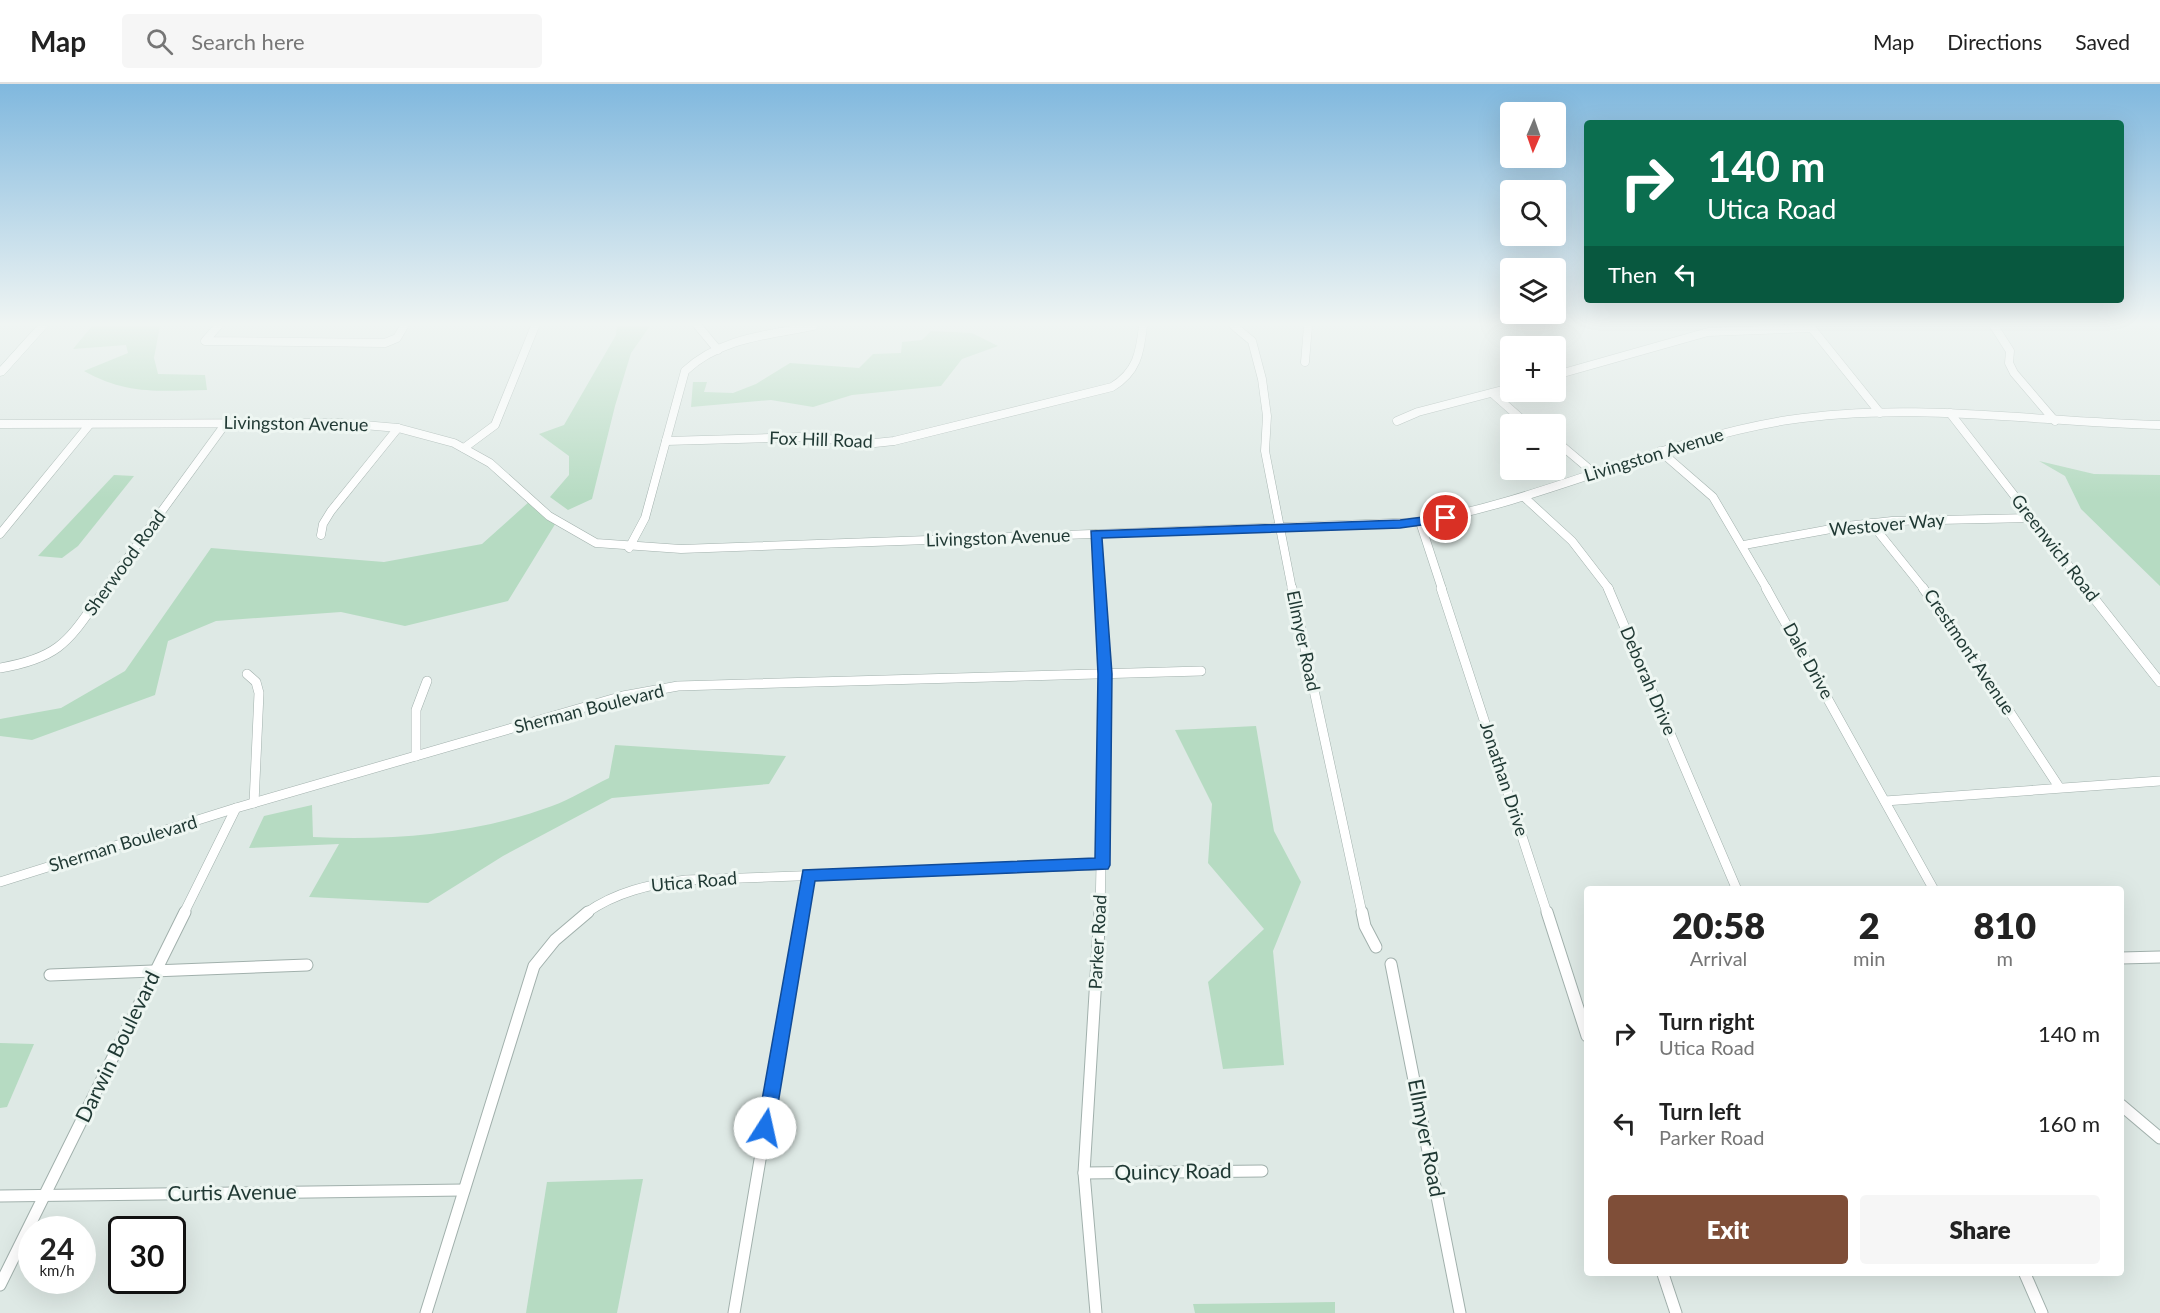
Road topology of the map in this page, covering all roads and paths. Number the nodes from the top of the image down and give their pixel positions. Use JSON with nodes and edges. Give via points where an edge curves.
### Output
{"nodes":[{"id":1,"x":512,"y":383,"type":"edge"},
{"id":2,"x":682,"y":383,"type":"edge"},
{"id":3,"x":1119,"y":383,"type":"edge"},
{"id":4,"x":1262,"y":383,"type":"edge"},
{"id":5,"x":1856,"y":383,"type":"edge"},
{"id":6,"x":2023,"y":383,"type":"edge"},
{"id":7,"x":1500,"y":391,"type":"edge"},
{"id":8,"x":1492,"y":393,"type":"junction"},
{"id":9,"x":1880,"y":413,"type":"junction"},
{"id":10,"x":1950,"y":413,"type":"junction"},
{"id":11,"x":1516,"y":414,"type":"edge"},
{"id":12,"x":1397,"y":421,"type":"dead end"},
{"id":13,"x":2055,"y":421,"type":"junction"},
{"id":14,"x":226,"y":423,"type":"junction"},
{"id":15,"x":0,"y":424,"type":"edge"},
{"id":16,"x":90,"y":424,"type":"junction"},
{"id":17,"x":2160,"y":425,"type":"edge"},
{"id":18,"x":398,"y":428,"type":"junction"},
{"id":19,"x":666,"y":441,"type":"junction"},
{"id":20,"x":464,"y":448,"type":"junction"},
{"id":21,"x":1566,"y":449,"type":"edge"},
{"id":22,"x":1660,"y":451,"type":"junction"},
{"id":23,"x":1594,"y":473,"type":"junction"},
{"id":24,"x":1524,"y":497,"type":"junction"},
{"id":25,"x":2031,"y":518,"type":"junction"},
{"id":26,"x":1420,"y":522,"type":"junction"},
{"id":27,"x":1870,"y":523,"type":"junction"},
{"id":28,"x":1279,"y":528,"type":"junction"},
{"id":29,"x":0,"y":534,"type":"edge"},
{"id":30,"x":1096,"y":534,"type":"junction"},
{"id":31,"x":321,"y":535,"type":"dead end"},
{"id":32,"x":1744,"y":545,"type":"junction"},
{"id":33,"x":629,"y":548,"type":"junction"},
{"id":34,"x":0,"y":668,"type":"edge"},
{"id":35,"x":1201,"y":670,"type":"dead end"},
{"id":36,"x":247,"y":674,"type":"dead end"},
{"id":37,"x":1105,"y":674,"type":"junction"},
{"id":38,"x":427,"y":681,"type":"dead end"},
{"id":39,"x":2160,"y":682,"type":"edge"},
{"id":40,"x":416,"y":756,"type":"junction"},
{"id":41,"x":2160,"y":781,"type":"edge"},
{"id":42,"x":2059,"y":787,"type":"junction"},
{"id":43,"x":1885,"y":801,"type":"junction"},
{"id":44,"x":254,"y":803,"type":"junction"},
{"id":45,"x":236,"y":808,"type":"junction"},
{"id":46,"x":1102,"y":865,"type":"junction"},
{"id":47,"x":808,"y":874,"type":"junction"},
{"id":48,"x":0,"y":882,"type":"edge"},
{"id":49,"x":1735,"y":886,"type":"edge"},
{"id":50,"x":1932,"y":886,"type":"edge"},
{"id":51,"x":1376,"y":947,"type":"dead end"},
{"id":52,"x":2160,"y":957,"type":"edge"},
{"id":53,"x":2124,"y":958,"type":"edge"},
{"id":54,"x":1391,"y":964,"type":"dead end"},
{"id":55,"x":307,"y":965,"type":"dead end"},
{"id":56,"x":156,"y":970,"type":"junction"},
{"id":57,"x":50,"y":975,"type":"dead end"},
{"id":58,"x":1584,"y":1027,"type":"edge"},
{"id":59,"x":2124,"y":1108,"type":"edge"},
{"id":60,"x":2160,"y":1138,"type":"edge"},
{"id":61,"x":1262,"y":1171,"type":"dead end"},
{"id":62,"x":1084,"y":1173,"type":"junction"},
{"id":63,"x":464,"y":1190,"type":"junction"},
{"id":64,"x":45,"y":1195,"type":"junction"},
{"id":65,"x":0,"y":1196,"type":"edge"},
{"id":66,"x":1664,"y":1276,"type":"edge"},
{"id":67,"x":2026,"y":1276,"type":"edge"},
{"id":68,"x":0,"y":1285,"type":"edge"},
{"id":69,"x":426,"y":1313,"type":"edge"},
{"id":70,"x":734,"y":1313,"type":"edge"},
{"id":71,"x":1096,"y":1313,"type":"edge"},
{"id":72,"x":1460,"y":1313,"type":"edge"},
{"id":73,"x":1676,"y":1313,"type":"edge"},
{"id":74,"x":2042,"y":1313,"type":"edge"}],
"edges":[{"from":1,"to":20,"type":"street","via":[[495,424]]},
{"from":2,"to":19,"type":"street"},
{"from":3,"to":19,"type":"street","name":"Fox Hill Road","via":[[894,441],[804,437]]},
{"from":4,"to":28,"type":"street","name":"Ellmyer Road","via":[[1267,416],[1265,451]]},
{"from":5,"to":9,"type":"street"},
{"from":6,"to":13,"type":"street"},
{"from":7,"to":8,"type":"street"},
{"from":8,"to":11,"type":"street"},
{"from":8,"to":12,"type":"street"},
{"from":9,"to":10,"type":"street","name":"Livingston Avenue"},
{"from":9,"to":22,"type":"street","name":"Livingston Avenue","via":[[1791,419]]},
{"from":10,"to":13,"type":"street","name":"Livingston Avenue"},
{"from":10,"to":25,"type":"street","name":"Greenwich Road"},
{"from":13,"to":17,"type":"street","name":"Livingston Avenue"},
{"from":14,"to":16,"type":"street","name":"Livingston Avenue"},
{"from":14,"to":18,"type":"street","name":"Livingston Avenue","via":[[341,423]]},
{"from":14,"to":34,"type":"street","name":"Sherwood Road","via":[[63,646],[30,663]]},
{"from":15,"to":16,"type":"street","name":"Livingston Avenue"},
{"from":16,"to":29,"type":"street"},
{"from":18,"to":20,"type":"street","name":"Livingston Avenue"},
{"from":18,"to":31,"type":"street","via":[[330,511]]},
{"from":19,"to":33,"type":"street","via":[[645,518]]},
{"from":20,"to":33,"type":"street","name":"Livingston Avenue","via":[[490,463],[549,516],[596,543]]},
{"from":21,"to":23,"type":"street"},
{"from":22,"to":23,"type":"street","name":"Livingston Avenue"},
{"from":22,"to":32,"type":"street","name":"Dale Drive","via":[[1713,497]]},
{"from":23,"to":24,"type":"street","name":"Livingston Avenue"},
{"from":24,"to":26,"type":"street","name":"Livingston Avenue"},
{"from":24,"to":49,"type":"street","name":"Deborah Drive","via":[[1572,541],[1609,590]]},
{"from":25,"to":27,"type":"street","name":"Westover Way"},
{"from":25,"to":39,"type":"street","name":"Greenwich Road"},
{"from":26,"to":28,"type":"street","name":"Livingston Avenue"},
{"from":26,"to":58,"type":"street","name":"Jonathan Drive"},
{"from":27,"to":32,"type":"street","name":"Westover Way"},
{"from":27,"to":42,"type":"street","name":"Crestmont Avenue","via":[[1930,595]]},
{"from":28,"to":30,"type":"street","name":"Livingston Avenue"},
{"from":28,"to":51,"type":"street","name":"Ellmyer Road","via":[[1365,926]]},
{"from":30,"to":33,"type":"street","name":"Livingston Avenue"},
{"from":30,"to":37,"type":"street","name":"Parker Road"},
{"from":32,"to":43,"type":"street","name":"Dale Drive"},
{"from":35,"to":37,"type":"street","name":"Sherman Boulevard"},
{"from":36,"to":44,"type":"street","via":[[256,682],[259,693]]},
{"from":37,"to":40,"type":"street","name":"Sherman Boulevard","via":[[678,686],[623,696]]},
{"from":37,"to":46,"type":"street","name":"Parker Road"},
{"from":38,"to":40,"type":"street","via":[[416,710]]},
{"from":40,"to":44,"type":"street","name":"Sherman Boulevard"},
{"from":41,"to":42,"type":"street"},
{"from":42,"to":43,"type":"street"},
{"from":43,"to":50,"type":"street","name":"Dale Drive"},
{"from":44,"to":45,"type":"street","name":"Sherman Boulevard"},
{"from":45,"to":48,"type":"street","name":"Sherman Boulevard"},
{"from":45,"to":56,"type":"street","name":"Darwin Boulevard"},
{"from":46,"to":47,"type":"street","name":"Utica Road"},
{"from":46,"to":62,"type":"street","name":"Parker Road"},
{"from":47,"to":63,"type":"street","name":"Utica Road","via":[[663,882],[609,899],[563,930],[534,966],[526,987]]},
{"from":47,"to":70,"type":"street"},
{"from":52,"to":53,"type":"street"},
{"from":54,"to":72,"type":"street","name":"Ellmyer Road"},
{"from":55,"to":56,"type":"street"},
{"from":56,"to":57,"type":"street"},
{"from":56,"to":64,"type":"street","name":"Darwin Boulevard"},
{"from":59,"to":60,"type":"street"},
{"from":61,"to":62,"type":"street","name":"Quincy Road"},
{"from":62,"to":71,"type":"street","name":"Parker Road"},
{"from":63,"to":64,"type":"street","name":"Curtis Avenue"},
{"from":63,"to":69,"type":"street","name":"Utica Road"},
{"from":64,"to":65,"type":"street","name":"Curtis Avenue"},
{"from":64,"to":68,"type":"street","name":"Darwin Boulevard"},
{"from":66,"to":73,"type":"street"},
{"from":67,"to":74,"type":"street"}]}
